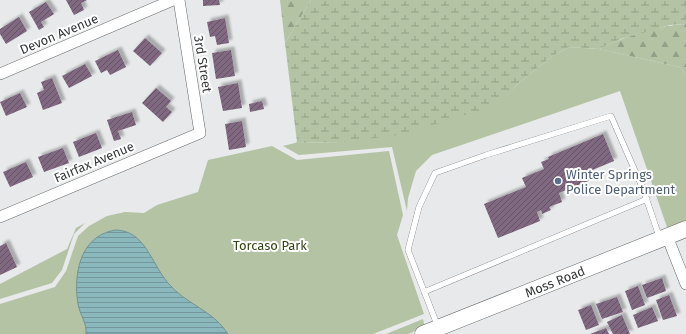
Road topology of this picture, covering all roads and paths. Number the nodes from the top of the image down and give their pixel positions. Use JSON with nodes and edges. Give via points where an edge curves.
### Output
{"nodes":[{"id":1,"x":174,"y":0,"type":"edge"},
{"id":2,"x":179,"y":0,"type":"edge"},
{"id":3,"x":0,"y":74,"type":"edge"},
{"id":4,"x":200,"y":133,"type":"joint"},
{"id":5,"x":647,"y":199,"type":"junction"},
{"id":6,"x":0,"y":217,"type":"edge"},
{"id":7,"x":686,"y":229,"type":"edge"},
{"id":8,"x":664,"y":238,"type":"junction"},
{"id":9,"x":686,"y":284,"type":"edge"},
{"id":10,"x":424,"y":292,"type":"junction"},
{"id":11,"x":434,"y":332,"type":"edge"}],
"edges":[{"from":1,"to":3,"type":"street","name":"Devon Avenue"},
{"from":2,"to":4,"type":"street","name":"3rd Street"},
{"from":4,"to":6,"type":"street","name":"Fairfax Avenue"},
{"from":5,"to":8,"type":"lane"},
{"from":5,"to":10,"type":"lane"},
{"from":5,"to":10,"type":"lane","via":[[611,116],[435,173],[419,207],[408,250]]},
{"from":7,"to":8,"type":"street","name":"Moss Road"},
{"from":8,"to":9,"type":"street"},
{"from":8,"to":11,"type":"street","name":"Moss Road"},
{"from":10,"to":11,"type":"lane"}]}
